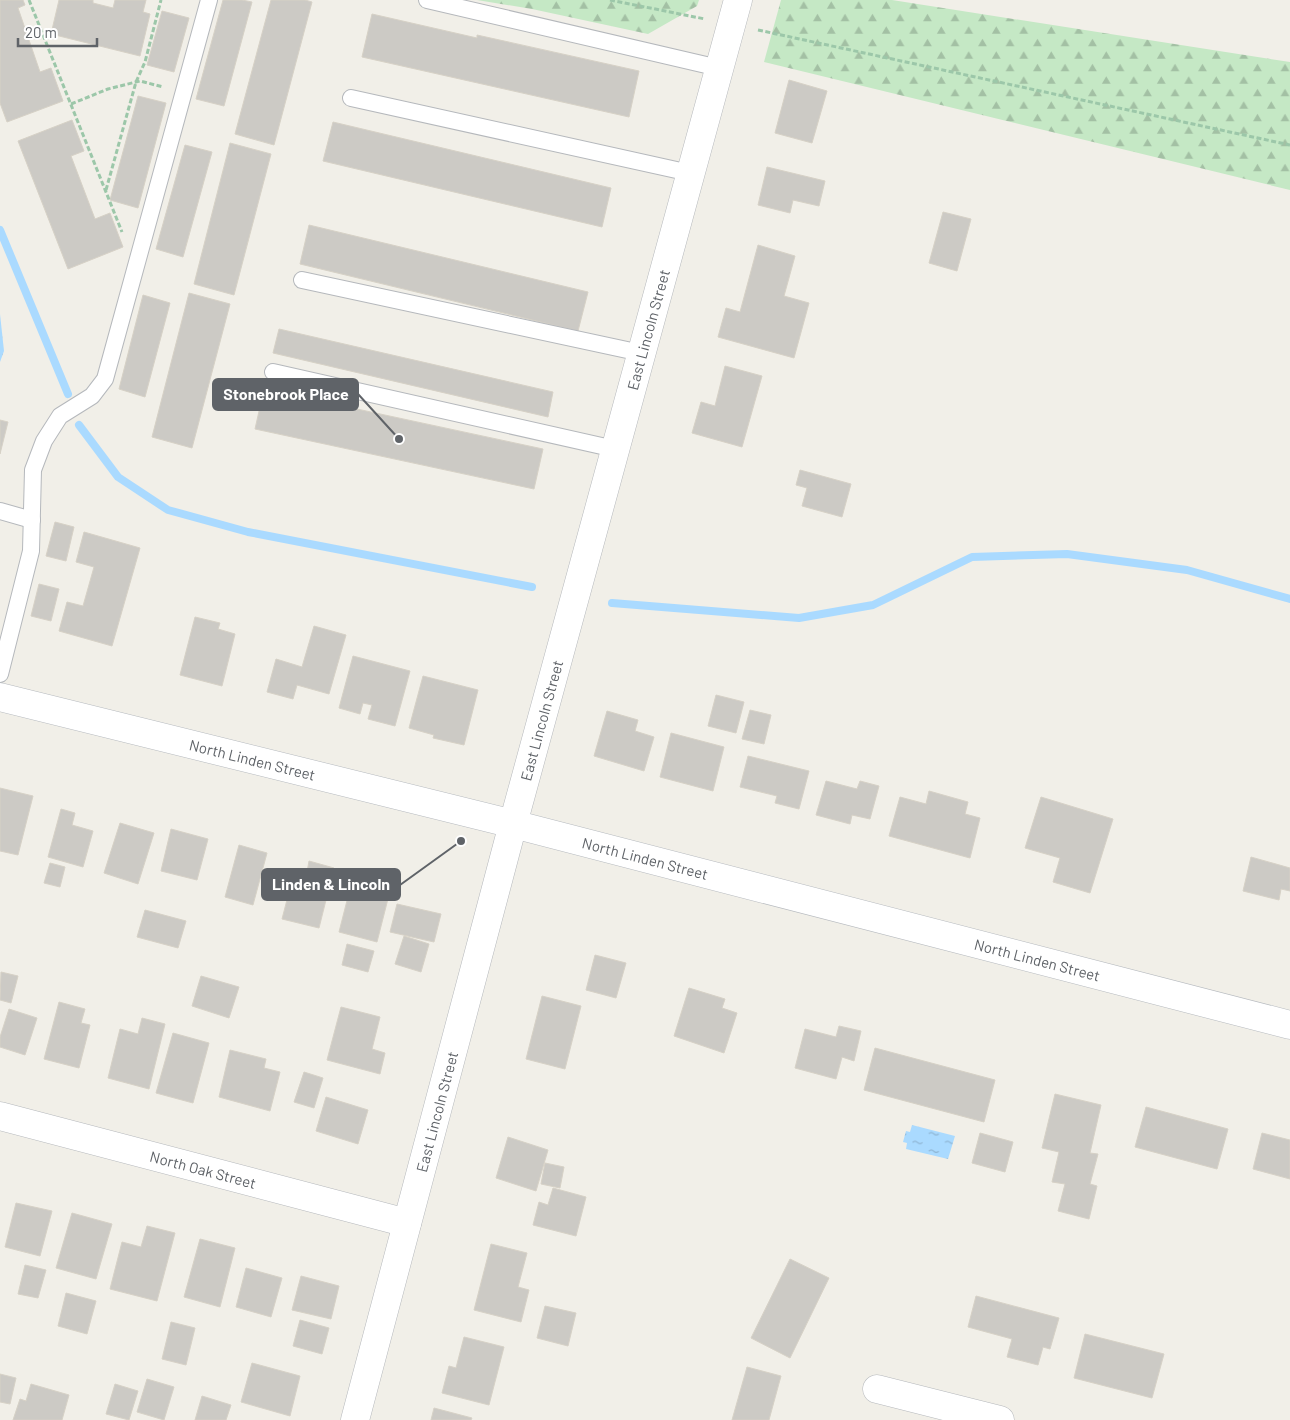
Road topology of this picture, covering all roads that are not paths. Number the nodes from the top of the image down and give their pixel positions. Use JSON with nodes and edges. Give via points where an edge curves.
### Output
{"nodes":[{"id":1,"x":208,"y":0,"type":"edge"},
{"id":2,"x":427,"y":0,"type":"edge"},
{"id":3,"x":727,"y":14,"type":"edge"},
{"id":4,"x":719,"y":68,"type":"junction"},
{"id":5,"x":351,"y":98,"type":"dead end"},
{"id":6,"x":690,"y":173,"type":"junction"},
{"id":7,"x":302,"y":280,"type":"dead end"},
{"id":8,"x":641,"y":353,"type":"junction"},
{"id":9,"x":273,"y":372,"type":"dead end"},
{"id":10,"x":615,"y":449,"type":"junction"},
{"id":11,"x":0,"y":511,"type":"edge"},
{"id":12,"x":32,"y":520,"type":"junction"},
{"id":13,"x":0,"y":674,"type":"edge"},
{"id":14,"x":0,"y":697,"type":"edge"},
{"id":15,"x":513,"y":824,"type":"junction"},
{"id":16,"x":1290,"y":1025,"type":"edge"},
{"id":17,"x":0,"y":1116,"type":"edge"},
{"id":18,"x":407,"y":1223,"type":"junction"},
{"id":19,"x":877,"y":1389,"type":"dead end"},
{"id":20,"x":356,"y":1420,"type":"edge"},
{"id":21,"x":1000,"y":1420,"type":"edge"}],
"edges":[{"from":1,"to":12,"type":"lane","via":[[105,379],[92,396],[60,416],[44,441],[33,470]]},
{"from":2,"to":4,"type":"lane"},
{"from":3,"to":4,"type":"street","name":"East Lincoln Street"},
{"from":4,"to":6,"type":"street","name":"East Lincoln Street"},
{"from":5,"to":6,"type":"lane"},
{"from":6,"to":8,"type":"street","name":"East Lincoln Street"},
{"from":7,"to":8,"type":"lane"},
{"from":8,"to":10,"type":"street","name":"East Lincoln Street"},
{"from":9,"to":10,"type":"lane"},
{"from":10,"to":15,"type":"street","name":"East Lincoln Street"},
{"from":11,"to":12,"type":"lane"},
{"from":12,"to":13,"type":"lane","via":[[31,551]]},
{"from":14,"to":15,"type":"street","name":"North Linden Street"},
{"from":15,"to":16,"type":"street","name":"North Linden Street"},
{"from":15,"to":18,"type":"street","name":"East Lincoln Street"},
{"from":17,"to":18,"type":"street","name":"North Oak Street"},
{"from":18,"to":20,"type":"street","name":"East Lincoln Street"},
{"from":19,"to":21,"type":"street"}]}
